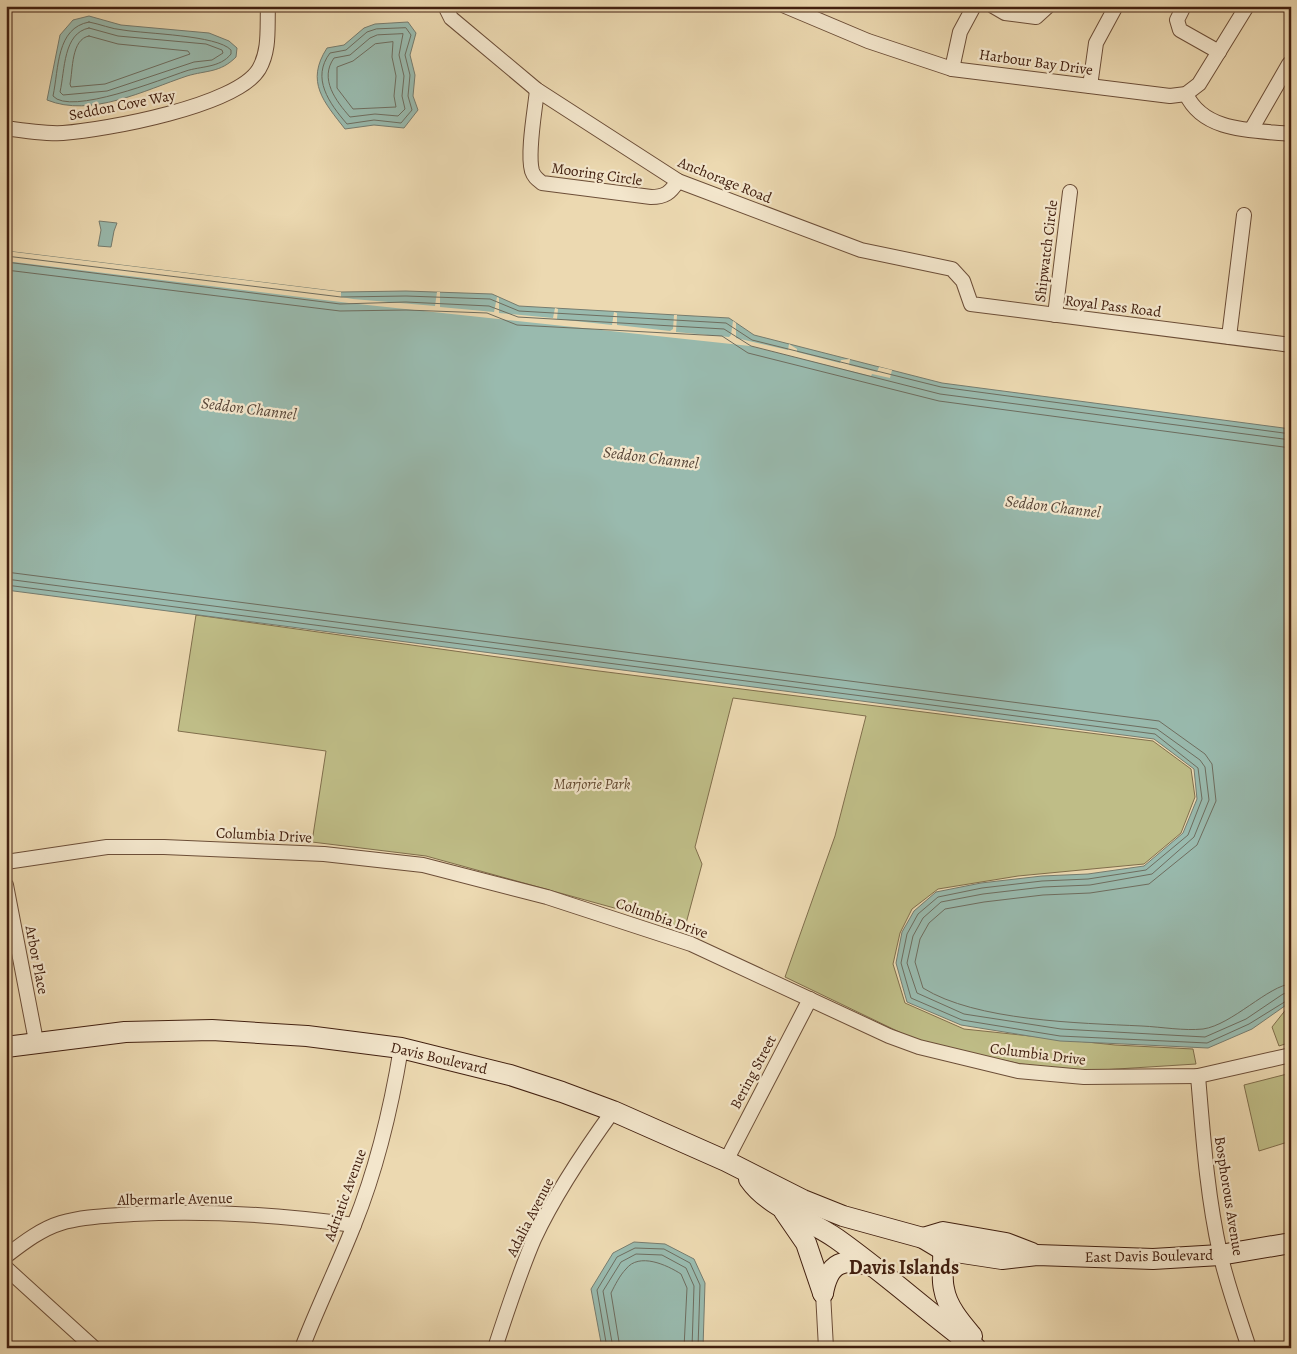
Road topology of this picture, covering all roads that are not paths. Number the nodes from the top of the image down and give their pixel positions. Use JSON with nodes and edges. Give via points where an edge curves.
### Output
{"nodes":[{"id":1,"x":268,"y":6,"type":"edge"},
{"id":2,"x":445,"y":6,"type":"edge"},
{"id":3,"x":974,"y":6,"type":"edge"},
{"id":4,"x":993,"y":6,"type":"edge"},
{"id":5,"x":1048,"y":6,"type":"edge"},
{"id":6,"x":1116,"y":6,"type":"edge"},
{"id":7,"x":1184,"y":6,"type":"edge"},
{"id":8,"x":1247,"y":6,"type":"edge"},
{"id":9,"x":790,"y":7,"type":"edge"},
{"id":10,"x":1219,"y":52,"type":"junction"},
{"id":11,"x":1290,"y":64,"type":"dead end"},
{"id":12,"x":952,"y":69,"type":"junction"},
{"id":13,"x":1090,"y":86,"type":"junction"},
{"id":14,"x":536,"y":90,"type":"junction"},
{"id":15,"x":1186,"y":94,"type":"junction"},
{"id":16,"x":6,"y":128,"type":"edge"},
{"id":17,"x":1251,"y":130,"type":"junction"},
{"id":18,"x":1291,"y":134,"type":"edge"},
{"id":19,"x":678,"y":182,"type":"junction"},
{"id":20,"x":1070,"y":192,"type":"dead end"},
{"id":21,"x":1244,"y":215,"type":"dead end"},
{"id":22,"x":952,"y":269,"type":"joint"},
{"id":23,"x":1055,"y":315,"type":"junction"},
{"id":24,"x":1229,"y":337,"type":"junction"},
{"id":25,"x":1291,"y":345,"type":"edge"},
{"id":26,"x":6,"y":862,"type":"edge"},
{"id":27,"x":6,"y":885,"type":"edge"},
{"id":28,"x":810,"y":999,"type":"junction"},
{"id":29,"x":36,"y":1041,"type":"junction"},
{"id":30,"x":6,"y":1046,"type":"edge"},
{"id":31,"x":402,"y":1048,"type":"junction"},
{"id":32,"x":1291,"y":1055,"type":"edge"},
{"id":33,"x":1198,"y":1076,"type":"junction"},
{"id":34,"x":613,"y":1111,"type":"junction"},
{"id":35,"x":733,"y":1164,"type":"junction"},
{"id":36,"x":780,"y":1205,"type":"junction"},
{"id":37,"x":843,"y":1216,"type":"joint"},
{"id":38,"x":354,"y":1225,"type":"junction"},
{"id":39,"x":923,"y":1238,"type":"junction"},
{"id":40,"x":1291,"y":1243,"type":"edge"},
{"id":41,"x":943,"y":1250,"type":"junction"},
{"id":42,"x":1037,"y":1255,"type":"junction"},
{"id":43,"x":1220,"y":1255,"type":"junction"},
{"id":44,"x":6,"y":1256,"type":"edge"},
{"id":45,"x":872,"y":1266,"type":"junction"},
{"id":46,"x":6,"y":1268,"type":"edge"},
{"id":47,"x":824,"y":1293,"type":"junction"},
{"id":48,"x":94,"y":1348,"type":"edge"},
{"id":49,"x":302,"y":1348,"type":"edge"},
{"id":50,"x":495,"y":1348,"type":"edge"},
{"id":51,"x":826,"y":1348,"type":"edge"},
{"id":52,"x":976,"y":1348,"type":"edge"},
{"id":53,"x":981,"y":1348,"type":"edge"},
{"id":54,"x":1249,"y":1348,"type":"edge"}],
"edges":[{"from":1,"to":16,"type":"street","name":"Seddon Cove Way","via":[[267,51],[258,71],[220,96],[170,115],[121,125],[62,133]]},
{"from":2,"to":14,"type":"street","name":"Anchorage Road","via":[[451,18]]},
{"from":3,"to":12,"type":"street","via":[[960,32]]},
{"from":4,"to":5,"type":"street","via":[[1006,13],[1036,17]]},
{"from":6,"to":13,"type":"street","via":[[1096,43]]},
{"from":7,"to":10,"type":"street","via":[[1177,20],[1180,30]]},
{"from":8,"to":10,"type":"street"},
{"from":9,"to":12,"type":"street","name":"Harbour Bay Drive","via":[[868,41]]},
{"from":10,"to":15,"type":"street","via":[[1200,84]]},
{"from":11,"to":17,"type":"street"},
{"from":12,"to":13,"type":"street","name":"Harbour Bay Drive"},
{"from":13,"to":15,"type":"street","name":"Harbour Bay Drive","via":[[1170,96]]},
{"from":14,"to":19,"type":"street","name":"Anchorage Road"},
{"from":14,"to":19,"type":"street","name":"Mooring Circle","via":[[531,157],[532,170],[542,183],[663,197]]},
{"from":15,"to":17,"type":"street","via":[[1190,104],[1208,118],[1230,128]]},
{"from":17,"to":18,"type":"street"},
{"from":19,"to":22,"type":"street","name":"Anchorage Road","via":[[861,250]]},
{"from":20,"to":23,"type":"street","name":"Shipwatch Circle"},
{"from":21,"to":24,"type":"street"},
{"from":22,"to":23,"type":"street","name":"Royal Pass Road","via":[[963,281],[971,304]]},
{"from":23,"to":24,"type":"street","name":"Royal Pass Road"},
{"from":24,"to":25,"type":"street","name":"Royal Pass Road"},
{"from":26,"to":28,"type":"street","name":"Columbia Drive","via":[[107,847],[164,847],[324,854],[423,865],[547,897],[691,944]]},
{"from":27,"to":29,"type":"street","name":"Arbor Place"},
{"from":28,"to":33,"type":"street","name":"Columbia Drive","via":[[919,1047],[1018,1071],[1084,1077]]},
{"from":28,"to":35,"type":"street","name":"Bering Street"},
{"from":29,"to":30,"type":"street","name":"Davis Boulevard"},
{"from":29,"to":31,"type":"street","name":"Davis Boulevard","via":[[125,1032],[212,1030],[307,1036]]},
{"from":31,"to":34,"type":"street","name":"Davis Boulevard","via":[[510,1075]]},
{"from":31,"to":38,"type":"street","name":"Adriatic Avenue","via":[[389,1118]]},
{"from":32,"to":33,"type":"street","name":"Columbia Drive"},
{"from":33,"to":43,"type":"street","name":"Bosphorous Avenue","via":[[1204,1152]]},
{"from":34,"to":35,"type":"street","name":"Davis Boulevard"},
{"from":34,"to":50,"type":"street","name":"Adalia Avenue","via":[[555,1200],[535,1238],[512,1293]]},
{"from":35,"to":36,"type":"street","via":[[754,1188]]},
{"from":35,"to":37,"type":"street","name":"Davis Boulevard","via":[[803,1200]]},
{"from":36,"to":45,"type":"street","via":[[834,1237]]},
{"from":36,"to":47,"type":"street","via":[[806,1243]]},
{"from":37,"to":39,"type":"street","name":"East Davis Boulevard"},
{"from":38,"to":44,"type":"street","name":"Albermarle Avenue","via":[[277,1216],[220,1214],[152,1213],[89,1217],[60,1223],[35,1234]]},
{"from":38,"to":49,"type":"street","name":"Adriatic Avenue"},
{"from":39,"to":41,"type":"street","name":"East Davis Boulevard"},
{"from":39,"to":42,"type":"street","name":"East Davis Boulevard","via":[[943,1232],[1006,1243]]},
{"from":40,"to":43,"type":"street","name":"East Davis Boulevard"},
{"from":41,"to":42,"type":"street","name":"East Davis Boulevard","via":[[1002,1259]]},
{"from":41,"to":53,"type":"street","via":[[946,1297],[957,1318]]},
{"from":42,"to":43,"type":"street","name":"East Davis Boulevard","via":[[1153,1259]]},
{"from":43,"to":54,"type":"street","name":"Bosphorous Avenue"},
{"from":45,"to":47,"type":"street","via":[[853,1262],[838,1265],[826,1280]]},
{"from":45,"to":52,"type":"street"},
{"from":46,"to":48,"type":"street"},
{"from":47,"to":51,"type":"street"}]}
